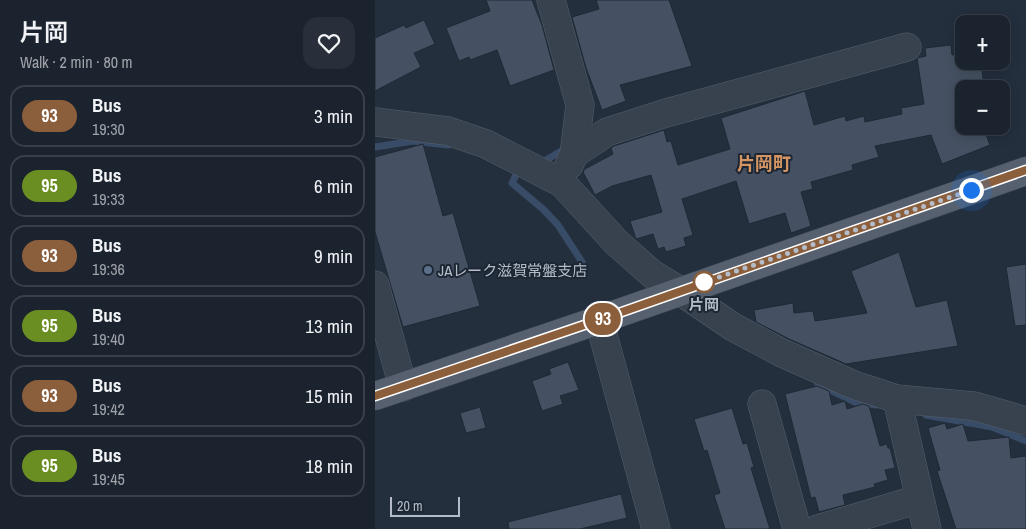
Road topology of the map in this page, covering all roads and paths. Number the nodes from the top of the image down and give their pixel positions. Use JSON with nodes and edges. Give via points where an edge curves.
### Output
{"nodes":[{"id":1,"x":551,"y":0,"type":"edge"},
{"id":2,"x":907,"y":47,"type":"dead end"},
{"id":3,"x":375,"y":122,"type":"edge"},
{"id":4,"x":574,"y":154,"type":"junction"},
{"id":5,"x":1026,"y":170,"type":"edge"},
{"id":6,"x":562,"y":183,"type":"junction"},
{"id":7,"x":375,"y":285,"type":"edge"},
{"id":8,"x":681,"y":291,"type":"junction"},
{"id":9,"x":599,"y":320,"type":"junction"},
{"id":10,"x":403,"y":387,"type":"junction"},
{"id":11,"x":375,"y":396,"type":"edge"},
{"id":12,"x":897,"y":399,"type":"junction"},
{"id":13,"x":763,"y":404,"type":"dead end"},
{"id":14,"x":1026,"y":421,"type":"edge"},
{"id":15,"x":919,"y":499,"type":"junction"},
{"id":16,"x":656,"y":529,"type":"edge"},
{"id":17,"x":797,"y":529,"type":"edge"},
{"id":18,"x":818,"y":529,"type":"edge"},
{"id":19,"x":927,"y":529,"type":"edge"}],
"edges":[{"from":1,"to":4,"type":"street","via":[[580,106]]},
{"from":2,"to":4,"type":"street","via":[[666,113],[607,132]]},
{"from":3,"to":6,"type":"street","via":[[448,131],[486,144]]},
{"from":4,"to":6,"type":"street"},
{"from":5,"to":8,"type":"main road"},
{"from":6,"to":8,"type":"street","via":[[616,242],[652,274]]},
{"from":7,"to":10,"type":"street"},
{"from":8,"to":9,"type":"main road"},
{"from":8,"to":12,"type":"street","via":[[733,327],[782,353],[854,385]]},
{"from":9,"to":10,"type":"main road"},
{"from":9,"to":16,"type":"street"},
{"from":10,"to":11,"type":"main road"},
{"from":12,"to":14,"type":"street","via":[[974,406]]},
{"from":12,"to":15,"type":"street"},
{"from":13,"to":17,"type":"street"},
{"from":15,"to":18,"type":"street"},
{"from":15,"to":19,"type":"street"}]}
